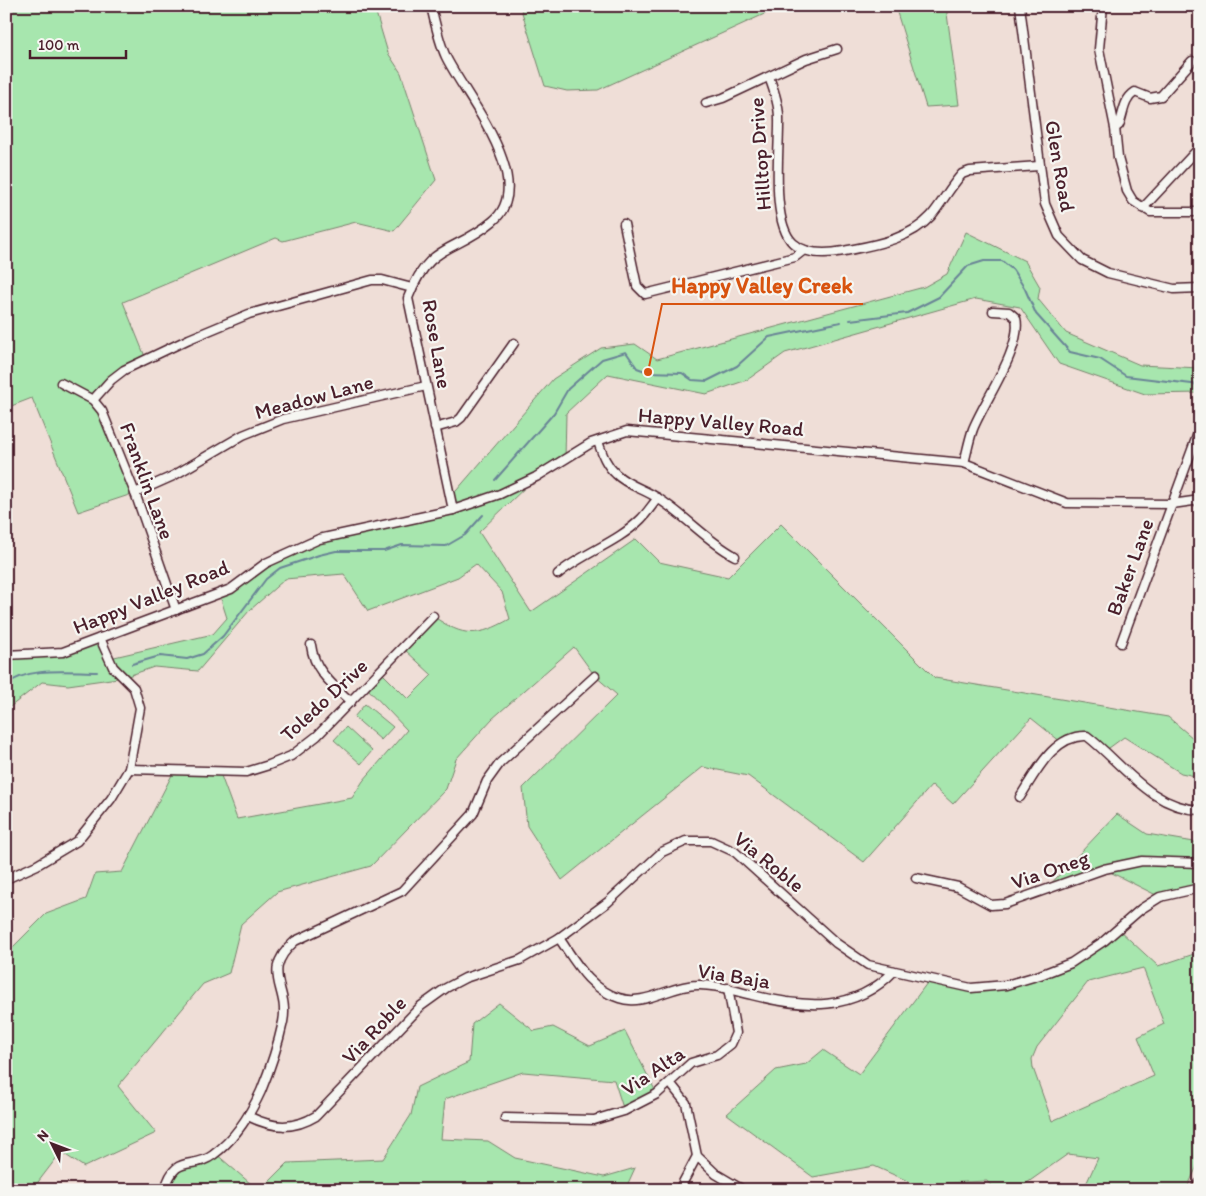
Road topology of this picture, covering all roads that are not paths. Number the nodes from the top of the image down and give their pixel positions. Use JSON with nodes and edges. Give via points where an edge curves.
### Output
{"nodes":[{"id":1,"x":431,"y":6,"type":"edge"},
{"id":2,"x":1020,"y":6,"type":"edge"},
{"id":3,"x":1103,"y":6,"type":"edge"},
{"id":4,"x":836,"y":49,"type":"dead end"},
{"id":5,"x":1192,"y":60,"type":"dead end"},
{"id":6,"x":769,"y":77,"type":"junction"},
{"id":7,"x":706,"y":103,"type":"dead end"},
{"id":8,"x":1115,"y":128,"type":"junction"},
{"id":9,"x":1200,"y":147,"type":"edge"},
{"id":10,"x":1039,"y":166,"type":"junction"},
{"id":11,"x":1143,"y":208,"type":"junction"},
{"id":12,"x":1200,"y":212,"type":"edge"},
{"id":13,"x":624,"y":224,"type":"dead end"},
{"id":14,"x":804,"y":250,"type":"junction"},
{"id":15,"x":412,"y":288,"type":"junction"},
{"id":16,"x":1200,"y":288,"type":"edge"},
{"id":17,"x":993,"y":311,"type":"dead end"},
{"id":18,"x":514,"y":343,"type":"dead end"},
{"id":19,"x":61,"y":383,"type":"dead end"},
{"id":20,"x":426,"y":386,"type":"junction"},
{"id":21,"x":93,"y":400,"type":"junction"},
{"id":22,"x":435,"y":428,"type":"junction"},
{"id":23,"x":1200,"y":428,"type":"edge"},
{"id":24,"x":598,"y":441,"type":"junction"},
{"id":25,"x":964,"y":463,"type":"junction"},
{"id":26,"x":135,"y":493,"type":"junction"},
{"id":27,"x":658,"y":498,"type":"junction"},
{"id":28,"x":1200,"y":500,"type":"edge"},
{"id":29,"x":1172,"y":504,"type":"junction"},
{"id":30,"x":453,"y":510,"type":"junction"},
{"id":31,"x":736,"y":556,"type":"dead end"},
{"id":32,"x":558,"y":574,"type":"dead end"},
{"id":33,"x":176,"y":610,"type":"junction"},
{"id":34,"x":433,"y":616,"type":"dead end"},
{"id":35,"x":100,"y":638,"type":"junction"},
{"id":36,"x":1121,"y":643,"type":"dead end"},
{"id":37,"x":311,"y":645,"type":"dead end"},
{"id":38,"x":6,"y":655,"type":"edge"},
{"id":39,"x":595,"y":676,"type":"dead end"},
{"id":40,"x":351,"y":702,"type":"junction"},
{"id":41,"x":128,"y":769,"type":"junction"},
{"id":42,"x":1020,"y":797,"type":"dead end"},
{"id":43,"x":1200,"y":810,"type":"edge"},
{"id":44,"x":1200,"y":863,"type":"edge"},
{"id":45,"x":916,"y":878,"type":"dead end"},
{"id":46,"x":6,"y":879,"type":"edge"},
{"id":47,"x":1200,"y":888,"type":"edge"},
{"id":48,"x":558,"y":938,"type":"junction"},
{"id":49,"x":894,"y":971,"type":"junction"},
{"id":50,"x":728,"y":988,"type":"junction"},
{"id":51,"x":671,"y":1084,"type":"junction"},
{"id":52,"x":250,"y":1116,"type":"junction"},
{"id":53,"x":505,"y":1118,"type":"dead end"},
{"id":54,"x":697,"y":1156,"type":"junction"},
{"id":55,"x":1200,"y":1185,"type":"edge"},
{"id":56,"x":165,"y":1190,"type":"edge"},
{"id":57,"x":679,"y":1190,"type":"edge"},
{"id":58,"x":743,"y":1190,"type":"edge"},
{"id":59,"x":1198,"y":1190,"type":"edge"}],
"edges":[{"from":1,"to":15,"type":"street","name":"Rose Lane","via":[[446,57],[505,161],[506,203],[499,216],[486,226],[427,262]]},
{"from":2,"to":10,"type":"street","name":"Glen Road"},
{"from":3,"to":8,"type":"street","via":[[1099,50]]},
{"from":4,"to":6,"type":"street"},
{"from":5,"to":8,"type":"street","via":[[1161,96],[1150,98],[1135,92],[1130,96],[1119,126]]},
{"from":6,"to":7,"type":"street"},
{"from":6,"to":14,"type":"street","name":"Hilltop Drive","via":[[779,117],[776,159],[782,218],[793,243]]},
{"from":8,"to":11,"type":"street","via":[[1118,158],[1127,191]]},
{"from":9,"to":11,"type":"street"},
{"from":10,"to":14,"type":"street","via":[[962,174],[931,216],[919,227],[893,239],[832,253]]},
{"from":10,"to":16,"type":"street","name":"Glen Road","via":[[1051,220],[1059,236],[1082,260],[1108,273],[1174,289]]},
{"from":11,"to":12,"type":"street","via":[[1163,213]]},
{"from":13,"to":14,"type":"street","via":[[637,286],[645,294],[795,257]]},
{"from":15,"to":20,"type":"street","name":"Rose Lane","via":[[408,298],[409,310]]},
{"from":15,"to":21,"type":"street","via":[[372,280],[249,314],[137,363],[111,380]]},
{"from":17,"to":25,"type":"street","via":[[1009,312],[1016,318],[1017,333],[974,429]]},
{"from":18,"to":22,"type":"street","via":[[462,418]]},
{"from":19,"to":21,"type":"street"},
{"from":20,"to":22,"type":"street","name":"Rose Lane"},
{"from":20,"to":26,"type":"street","name":"Meadow Lane","via":[[283,420],[243,435],[173,476]]},
{"from":21,"to":26,"type":"street","name":"Franklin Lane","via":[[102,411]]},
{"from":22,"to":30,"type":"street","name":"Rose Lane"},
{"from":23,"to":29,"type":"street","name":"Baker Lane"},
{"from":24,"to":25,"type":"street","name":"Happy Valley Road","via":[[627,431]]},
{"from":24,"to":27,"type":"street","via":[[604,459],[615,474]]},
{"from":24,"to":30,"type":"street","name":"Happy Valley Road","via":[[536,477]]},
{"from":25,"to":29,"type":"street","name":"Happy Valley Road","via":[[1067,503]]},
{"from":26,"to":33,"type":"street","name":"Franklin Lane"},
{"from":27,"to":31,"type":"street","via":[[712,542]]},
{"from":27,"to":32,"type":"street","via":[[640,520],[618,537]]},
{"from":28,"to":29,"type":"street","name":"Happy Valley Road"},
{"from":29,"to":36,"type":"street","name":"Baker Lane"},
{"from":30,"to":33,"type":"street","name":"Happy Valley Road","via":[[319,540],[266,563],[231,589]]},
{"from":33,"to":35,"type":"street","name":"Happy Valley Road"},
{"from":34,"to":40,"type":"street","name":"Toledo Drive"},
{"from":35,"to":38,"type":"street","name":"Happy Valley Road","via":[[63,652]]},
{"from":35,"to":41,"type":"street","via":[[113,667],[134,688],[140,708]]},
{"from":37,"to":40,"type":"street","via":[[312,655],[323,676]]},
{"from":39,"to":52,"type":"street","via":[[500,763],[487,781],[473,814],[402,891],[295,941],[282,952],[276,972],[283,1021],[268,1074]]},
{"from":40,"to":41,"type":"street","name":"Toledo Drive","via":[[304,748],[270,765],[246,772],[220,773]]},
{"from":41,"to":46,"type":"street","via":[[111,800],[77,841]]},
{"from":42,"to":43,"type":"street","via":[[1041,764],[1061,742],[1076,735],[1087,736],[1160,799],[1184,810]]},
{"from":44,"to":45,"type":"street","name":"Via Oneg","via":[[1142,861],[1104,869],[1005,904],[991,905],[958,887]]},
{"from":47,"to":49,"type":"street","name":"Via Roble","via":[[1160,897],[1072,963],[1015,982],[970,988]]},
{"from":48,"to":49,"type":"street","name":"Via Roble","via":[[608,902],[662,852],[686,841],[702,840],[719,843],[735,852],[852,955],[868,965]]},
{"from":48,"to":50,"type":"street","name":"Via Baja","via":[[586,978],[620,999],[642,999],[697,984]]},
{"from":48,"to":52,"type":"street","name":"Via Roble","via":[[520,960],[478,972],[436,995],[396,1032],[322,1111],[307,1122],[290,1127],[274,1126]]},
{"from":49,"to":50,"type":"street","name":"Via Baja","via":[[869,991],[836,1004],[814,1006],[753,996]]},
{"from":50,"to":51,"type":"street","name":"Via Alta","via":[[735,1037],[717,1055],[691,1062]]},
{"from":51,"to":53,"type":"street","name":"Via Alta","via":[[624,1111],[604,1118]]},
{"from":51,"to":54,"type":"street","via":[[686,1103]]},
{"from":52,"to":56,"type":"street","via":[[212,1156],[184,1163],[172,1170]]},
{"from":54,"to":57,"type":"street"},
{"from":54,"to":58,"type":"street","via":[[716,1174]]},
{"from":55,"to":59,"type":"highway"}]}
